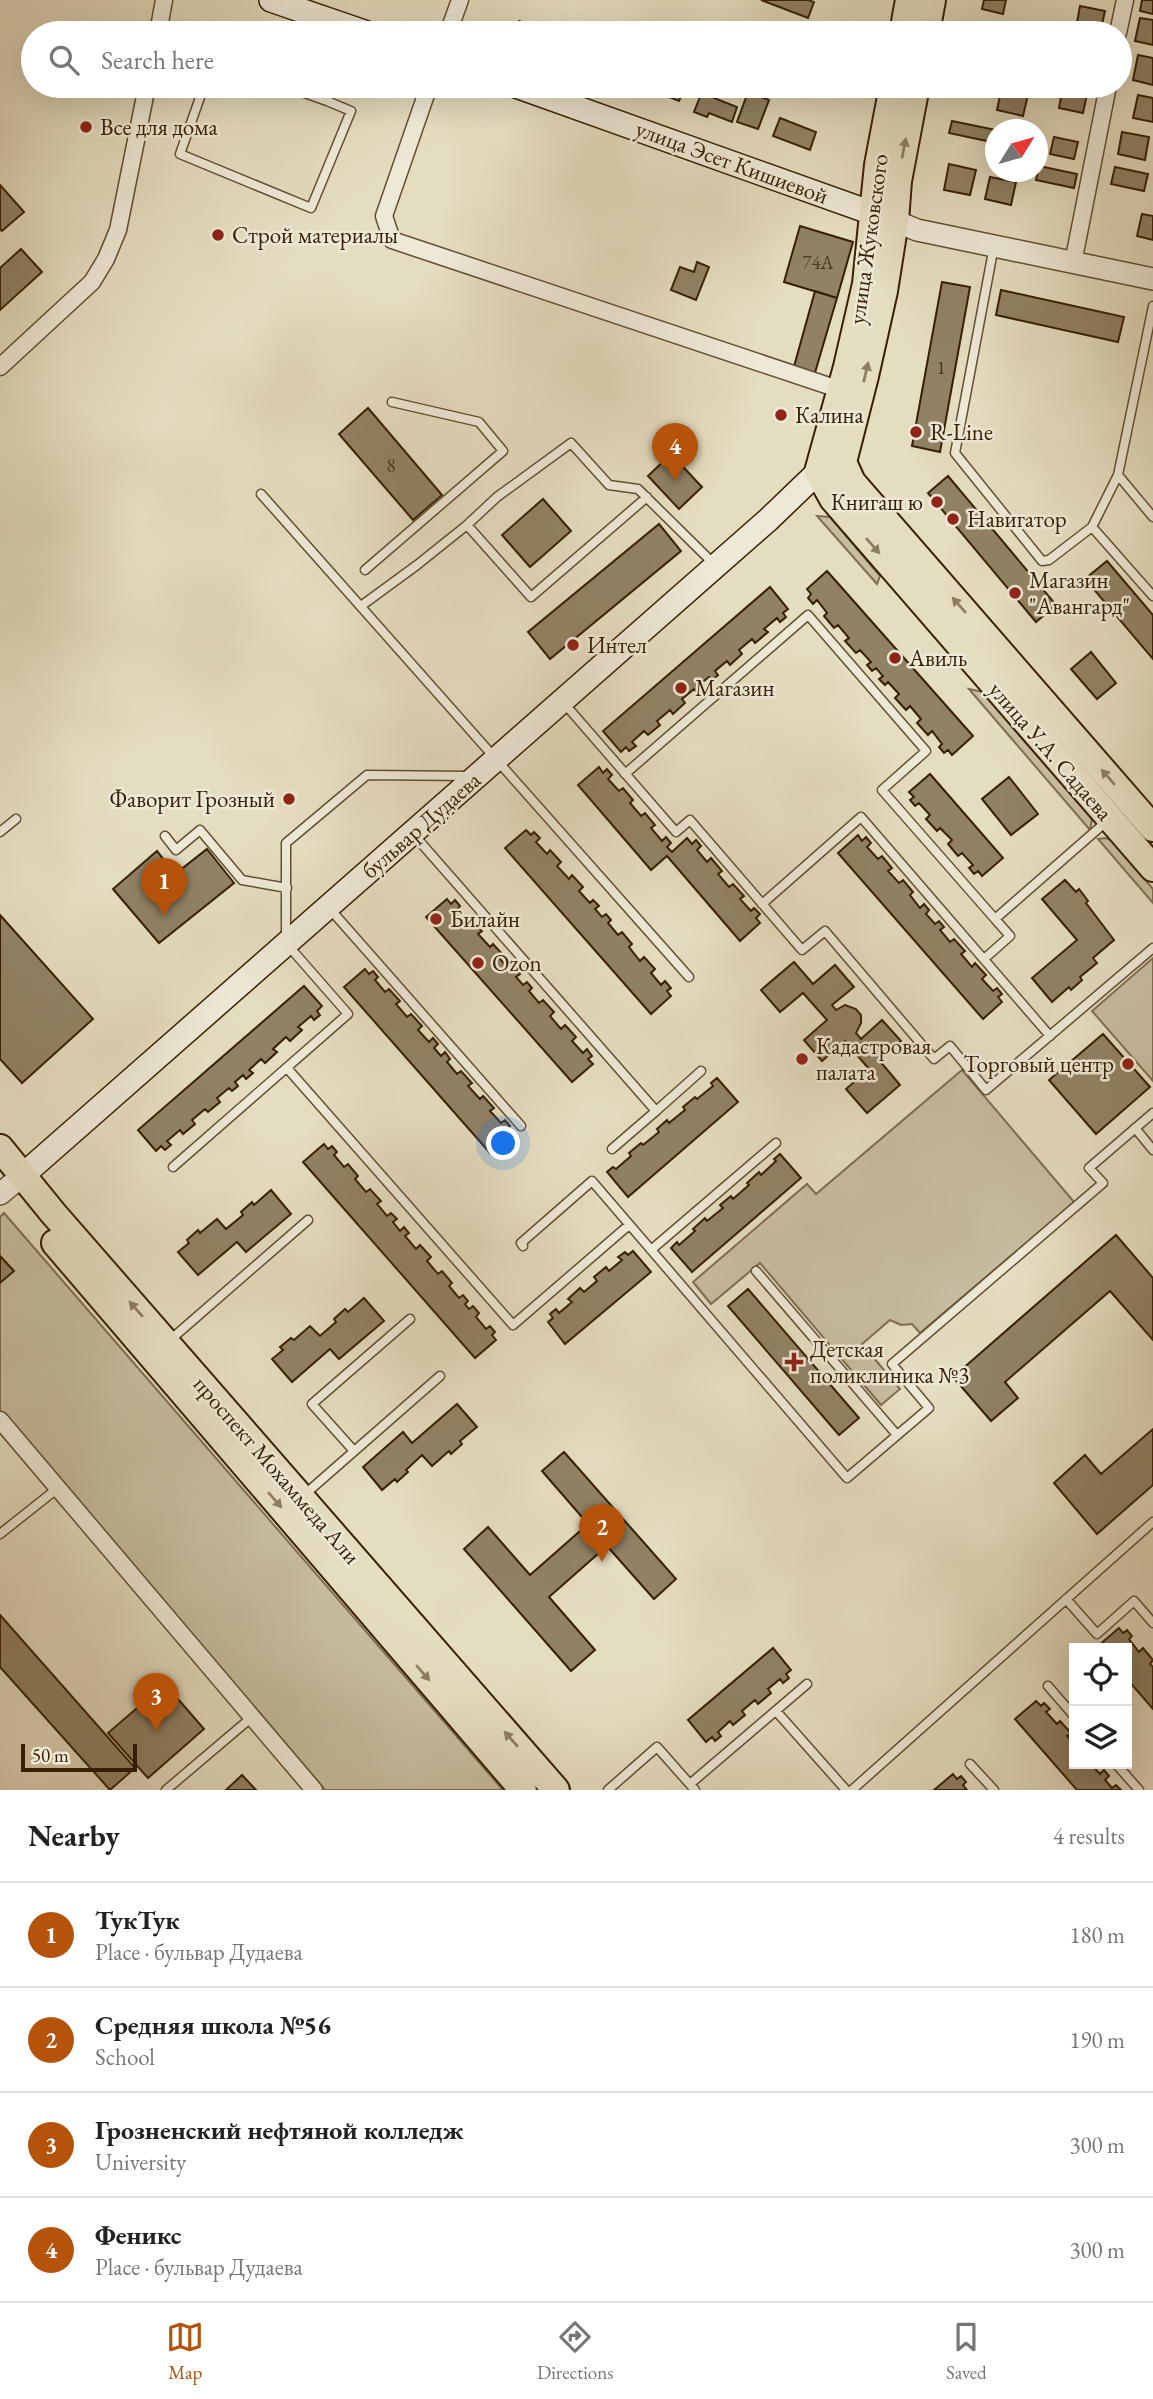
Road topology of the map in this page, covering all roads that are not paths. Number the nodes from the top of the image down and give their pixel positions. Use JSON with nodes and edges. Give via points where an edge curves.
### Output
{"nodes":[{"id":1,"x":164,"y":0,"type":"edge"},
{"id":2,"x":271,"y":0,"type":"edge"},
{"id":3,"x":460,"y":0,"type":"edge"},
{"id":4,"x":909,"y":0,"type":"edge"},
{"id":5,"x":932,"y":0,"type":"edge"},
{"id":6,"x":1125,"y":0,"type":"edge"},
{"id":7,"x":160,"y":21,"type":"edge"},
{"id":8,"x":327,"y":21,"type":"edge"},
{"id":9,"x":452,"y":21,"type":"edge"},
{"id":10,"x":905,"y":21,"type":"edge"},
{"id":11,"x":928,"y":21,"type":"edge"},
{"id":12,"x":1121,"y":21,"type":"edge"},
{"id":13,"x":145,"y":98,"type":"edge"},
{"id":14,"x":200,"y":98,"type":"edge"},
{"id":15,"x":319,"y":98,"type":"edge"},
{"id":16,"x":328,"y":98,"type":"edge"},
{"id":17,"x":425,"y":98,"type":"edge"},
{"id":18,"x":550,"y":98,"type":"edge"},
{"id":19,"x":891,"y":98,"type":"edge"},
{"id":20,"x":914,"y":98,"type":"edge"},
{"id":21,"x":1106,"y":98,"type":"edge"},
{"id":22,"x":327,"y":101,"type":"junction"},
{"id":23,"x":884,"y":217,"type":"junction"},
{"id":24,"x":994,"y":246,"type":"junction"},
{"id":25,"x":1073,"y":263,"type":"junction"},
{"id":26,"x":1153,"y":279,"type":"edge"},
{"id":27,"x":1153,"y":306,"type":"edge"},
{"id":28,"x":0,"y":367,"type":"edge"},
{"id":29,"x":841,"y":390,"type":"junction"},
{"id":30,"x":392,"y":402,"type":"dead end"},
{"id":31,"x":843,"y":462,"type":"junction"},
{"id":32,"x":818,"y":472,"type":"junction"},
{"id":33,"x":1118,"y":475,"type":"junction"},
{"id":34,"x":261,"y":494,"type":"dead end"},
{"id":35,"x":647,"y":497,"type":"junction"},
{"id":36,"x":1153,"y":517,"type":"edge"},
{"id":37,"x":467,"y":525,"type":"junction"},
{"id":38,"x":1092,"y":527,"type":"junction"},
{"id":39,"x":716,"y":566,"type":"junction"},
{"id":40,"x":365,"y":570,"type":"dead end"},
{"id":41,"x":1153,"y":596,"type":"edge"},
{"id":42,"x":361,"y":606,"type":"junction"},
{"id":43,"x":562,"y":701,"type":"junction"},
{"id":44,"x":497,"y":758,"type":"junction"},
{"id":45,"x":625,"y":774,"type":"junction"},
{"id":46,"x":477,"y":776,"type":"junction"},
{"id":47,"x":16,"y":819,"type":"dead end"},
{"id":48,"x":1110,"y":819,"type":"junction"},
{"id":49,"x":1153,"y":828,"type":"edge"},
{"id":50,"x":0,"y":832,"type":"edge"},
{"id":51,"x":412,"y":833,"type":"junction"},
{"id":52,"x":165,"y":836,"type":"dead end"},
{"id":53,"x":1153,"y":868,"type":"edge"},
{"id":54,"x":286,"y":888,"type":"junction"},
{"id":55,"x":762,"y":904,"type":"junction"},
{"id":56,"x":328,"y":907,"type":"junction"},
{"id":57,"x":995,"y":919,"type":"junction"},
{"id":58,"x":286,"y":943,"type":"junction"},
{"id":59,"x":1153,"y":948,"type":"edge"},
{"id":60,"x":984,"y":959,"type":"junction"},
{"id":61,"x":689,"y":977,"type":"dead end"},
{"id":62,"x":1050,"y":1036,"type":"junction"},
{"id":63,"x":287,"y":1068,"type":"junction"},
{"id":64,"x":701,"y":1071,"type":"dead end"},
{"id":65,"x":656,"y":1111,"type":"junction"},
{"id":66,"x":1153,"y":1113,"type":"edge"},
{"id":67,"x":521,"y":1126,"type":"dead end"},
{"id":68,"x":1135,"y":1128,"type":"junction"},
{"id":69,"x":776,"y":1143,"type":"dead end"},
{"id":70,"x":0,"y":1148,"type":"edge"},
{"id":71,"x":612,"y":1149,"type":"dead end"},
{"id":72,"x":1153,"y":1150,"type":"edge"},
{"id":73,"x":173,"y":1167,"type":"dead end"},
{"id":74,"x":7,"y":1183,"type":"edge"},
{"id":75,"x":308,"y":1220,"type":"dead end"},
{"id":76,"x":629,"y":1225,"type":"junction"},
{"id":77,"x":523,"y":1245,"type":"dead end"},
{"id":78,"x":651,"y":1250,"type":"junction"},
{"id":79,"x":756,"y":1271,"type":"dead end"},
{"id":80,"x":410,"y":1319,"type":"dead end"},
{"id":81,"x":166,"y":1343,"type":"junction"},
{"id":82,"x":440,"y":1376,"type":"dead end"},
{"id":83,"x":0,"y":1420,"type":"edge"},
{"id":84,"x":897,"y":1436,"type":"junction"},
{"id":85,"x":354,"y":1451,"type":"junction"},
{"id":86,"x":58,"y":1488,"type":"junction"},
{"id":87,"x":301,"y":1497,"type":"junction"},
{"id":88,"x":1153,"y":1522,"type":"edge"},
{"id":89,"x":0,"y":1534,"type":"edge"},
{"id":90,"x":1066,"y":1599,"type":"junction"},
{"id":91,"x":1153,"y":1623,"type":"edge"},
{"id":92,"x":807,"y":1685,"type":"dead end"},
{"id":93,"x":1048,"y":1686,"type":"dead end"},
{"id":94,"x":1069,"y":1710,"type":"edge"},
{"id":95,"x":776,"y":1711,"type":"junction"},
{"id":96,"x":252,"y":1717,"type":"junction"},
{"id":97,"x":971,"y":1764,"type":"dead end"},
{"id":98,"x":1120,"y":1769,"type":"edge"},
{"id":99,"x":693,"y":1787,"type":"edge"},
{"id":100,"x":166,"y":1790,"type":"edge"},
{"id":101,"x":314,"y":1790,"type":"edge"},
{"id":102,"x":523,"y":1790,"type":"edge"},
{"id":103,"x":556,"y":1790,"type":"edge"},
{"id":104,"x":607,"y":1790,"type":"edge"},
{"id":105,"x":846,"y":1790,"type":"edge"},
{"id":106,"x":852,"y":1790,"type":"edge"},
{"id":107,"x":993,"y":1790,"type":"edge"},
{"id":108,"x":1139,"y":1790,"type":"edge"}],
"edges":[{"from":1,"to":7,"type":"street"},
{"from":2,"to":8,"type":"main road"},
{"from":3,"to":9,"type":"street"},
{"from":4,"to":10,"type":"main road"},
{"from":5,"to":11,"type":"main road"},
{"from":6,"to":12,"type":"street"},
{"from":13,"to":28,"type":"street","via":[[118,230],[106,258],[92,282]]},
{"from":14,"to":22,"type":"lane","via":[[180,154],[311,208],[351,111]]},
{"from":15,"to":22,"type":"lane"},
{"from":16,"to":22,"type":"lane"},
{"from":17,"to":29,"type":"street","via":[[384,216],[392,240]]},
{"from":18,"to":23,"type":"main road","name":"улица Эсет Кишиевой"},
{"from":19,"to":23,"type":"main road","name":"улица Жуковского","via":[[878,165]]},
{"from":23,"to":20,"type":"main road","one_way":true,"via":[[898,181]]},
{"from":21,"to":25,"type":"street"},
{"from":23,"to":24,"type":"street","name":"улица Эсет Кишиевой","via":[[917,230]]},
{"from":23,"to":29,"type":"main road","name":"улица Жуковского"},
{"from":31,"to":23,"type":"main road","one_way":true,"via":[[884,291]]},
{"from":24,"to":25,"type":"street","name":"улица Эсет Кишиевой"},
{"from":24,"to":38,"type":"lane","via":[[956,454],[1042,561]]},
{"from":25,"to":26,"type":"street","name":"улица Эсет Кишиевой"},
{"from":27,"to":33,"type":"lane"},
{"from":29,"to":32,"type":"main road","name":"улица Жуковского"},
{"from":30,"to":40,"type":"lane","via":[[479,422],[503,451]]},
{"from":31,"to":32,"type":"main road","name":"бульвар Дудаева"},
{"from":49,"to":31,"type":"main road","name":"улица У.А. Садаева","one_way":true,"via":[[852,482]]},
{"from":32,"to":39,"type":"main road","name":"бульвар Дудаева"},
{"from":32,"to":48,"type":"main road","name":"улица У.А. Садаева","one_way":true,"via":[[833,499]]},
{"from":33,"to":36,"type":"lane"},
{"from":33,"to":38,"type":"lane"},
{"from":34,"to":42,"type":"lane"},
{"from":35,"to":37,"type":"lane","via":[[638,489],[609,485],[571,443]]},
{"from":35,"to":37,"type":"lane","via":[[531,597]]},
{"from":35,"to":39,"type":"lane"},
{"from":37,"to":42,"type":"lane"},
{"from":38,"to":41,"type":"lane"},
{"from":39,"to":43,"type":"main road","name":"бульвар Дудаева"},
{"from":42,"to":44,"type":"lane"},
{"from":43,"to":44,"type":"main road","name":"бульвар Дудаева"},
{"from":43,"to":45,"type":"lane"},
{"from":44,"to":46,"type":"main road","name":"бульвар Дудаева"},
{"from":44,"to":61,"type":"lane"},
{"from":45,"to":55,"type":"lane","via":[[676,832],[690,820]]},
{"from":45,"to":57,"type":"lane","via":[[808,615],[926,751],[882,790]]},
{"from":46,"to":51,"type":"main road","name":"бульвар Дудаева"},
{"from":46,"to":54,"type":"lane","via":[[368,775],[286,844]]},
{"from":47,"to":50,"type":"lane"},
{"from":48,"to":53,"type":"main road","name":"улица У.А. Садаева"},
{"from":48,"to":57,"type":"lane"},
{"from":51,"to":56,"type":"main road","name":"бульвар Дудаева"},
{"from":51,"to":65,"type":"lane"},
{"from":52,"to":54,"type":"lane","via":[[176,849],[200,830],[242,880]]},
{"from":54,"to":58,"type":"lane"},
{"from":55,"to":60,"type":"lane","via":[[861,817]]},
{"from":55,"to":62,"type":"lane","via":[[802,950],[825,931],[934,1059],[950,1046],[986,1090]]},
{"from":56,"to":58,"type":"main road","name":"бульвар Дудаева"},
{"from":56,"to":67,"type":"lane"},
{"from":57,"to":60,"type":"lane","via":[[1010,936]]},
{"from":58,"to":63,"type":"lane","via":[[348,1014]]},
{"from":58,"to":74,"type":"main road","name":"бульвар Дудаева"},
{"from":59,"to":62,"type":"lane"},
{"from":60,"to":62,"type":"lane"},
{"from":63,"to":73,"type":"lane"},
{"from":63,"to":76,"type":"lane","via":[[513,1325]]},
{"from":64,"to":65,"type":"lane"},
{"from":65,"to":71,"type":"lane"},
{"from":66,"to":68,"type":"lane"},
{"from":68,"to":72,"type":"lane"},
{"from":68,"to":84,"type":"lane","via":[[1089,1168],[1103,1184],[892,1364],[929,1408]]},
{"from":69,"to":78,"type":"lane"},
{"from":70,"to":74,"type":"main road","name":"проспект Мохаммеда Али"},
{"from":81,"to":74,"type":"main road","name":"проспект Мохаммеда Али","one_way":true},
{"from":74,"to":102,"type":"main road","name":"проспект Мохаммеда Али","one_way":true},
{"from":75,"to":81,"type":"lane"},
{"from":76,"to":77,"type":"lane","via":[[592,1181]]},
{"from":76,"to":78,"type":"lane"},
{"from":78,"to":84,"type":"lane","via":[[847,1478]]},
{"from":79,"to":84,"type":"lane"},
{"from":80,"to":85,"type":"lane","via":[[312,1404]]},
{"from":81,"to":87,"type":"main road","name":"проспект Мохаммеда Али"},
{"from":82,"to":85,"type":"lane"},
{"from":83,"to":86,"type":"street"},
{"from":85,"to":87,"type":"lane"},
{"from":86,"to":89,"type":"lane"},
{"from":86,"to":96,"type":"street"},
{"from":103,"to":87,"type":"main road","name":"проспект Мохаммеда Али","one_way":true},
{"from":88,"to":90,"type":"lane"},
{"from":90,"to":91,"type":"lane","via":[[1097,1634],[1134,1601]]},
{"from":90,"to":106,"type":"lane"},
{"from":92,"to":95,"type":"lane"},
{"from":93,"to":94,"type":"lane"},
{"from":95,"to":99,"type":"lane"},
{"from":95,"to":105,"type":"lane"},
{"from":96,"to":100,"type":"lane"},
{"from":96,"to":101,"type":"street"},
{"from":97,"to":107,"type":"lane"},
{"from":98,"to":108,"type":"lane"},
{"from":99,"to":104,"type":"lane","via":[[657,1746]]}]}
